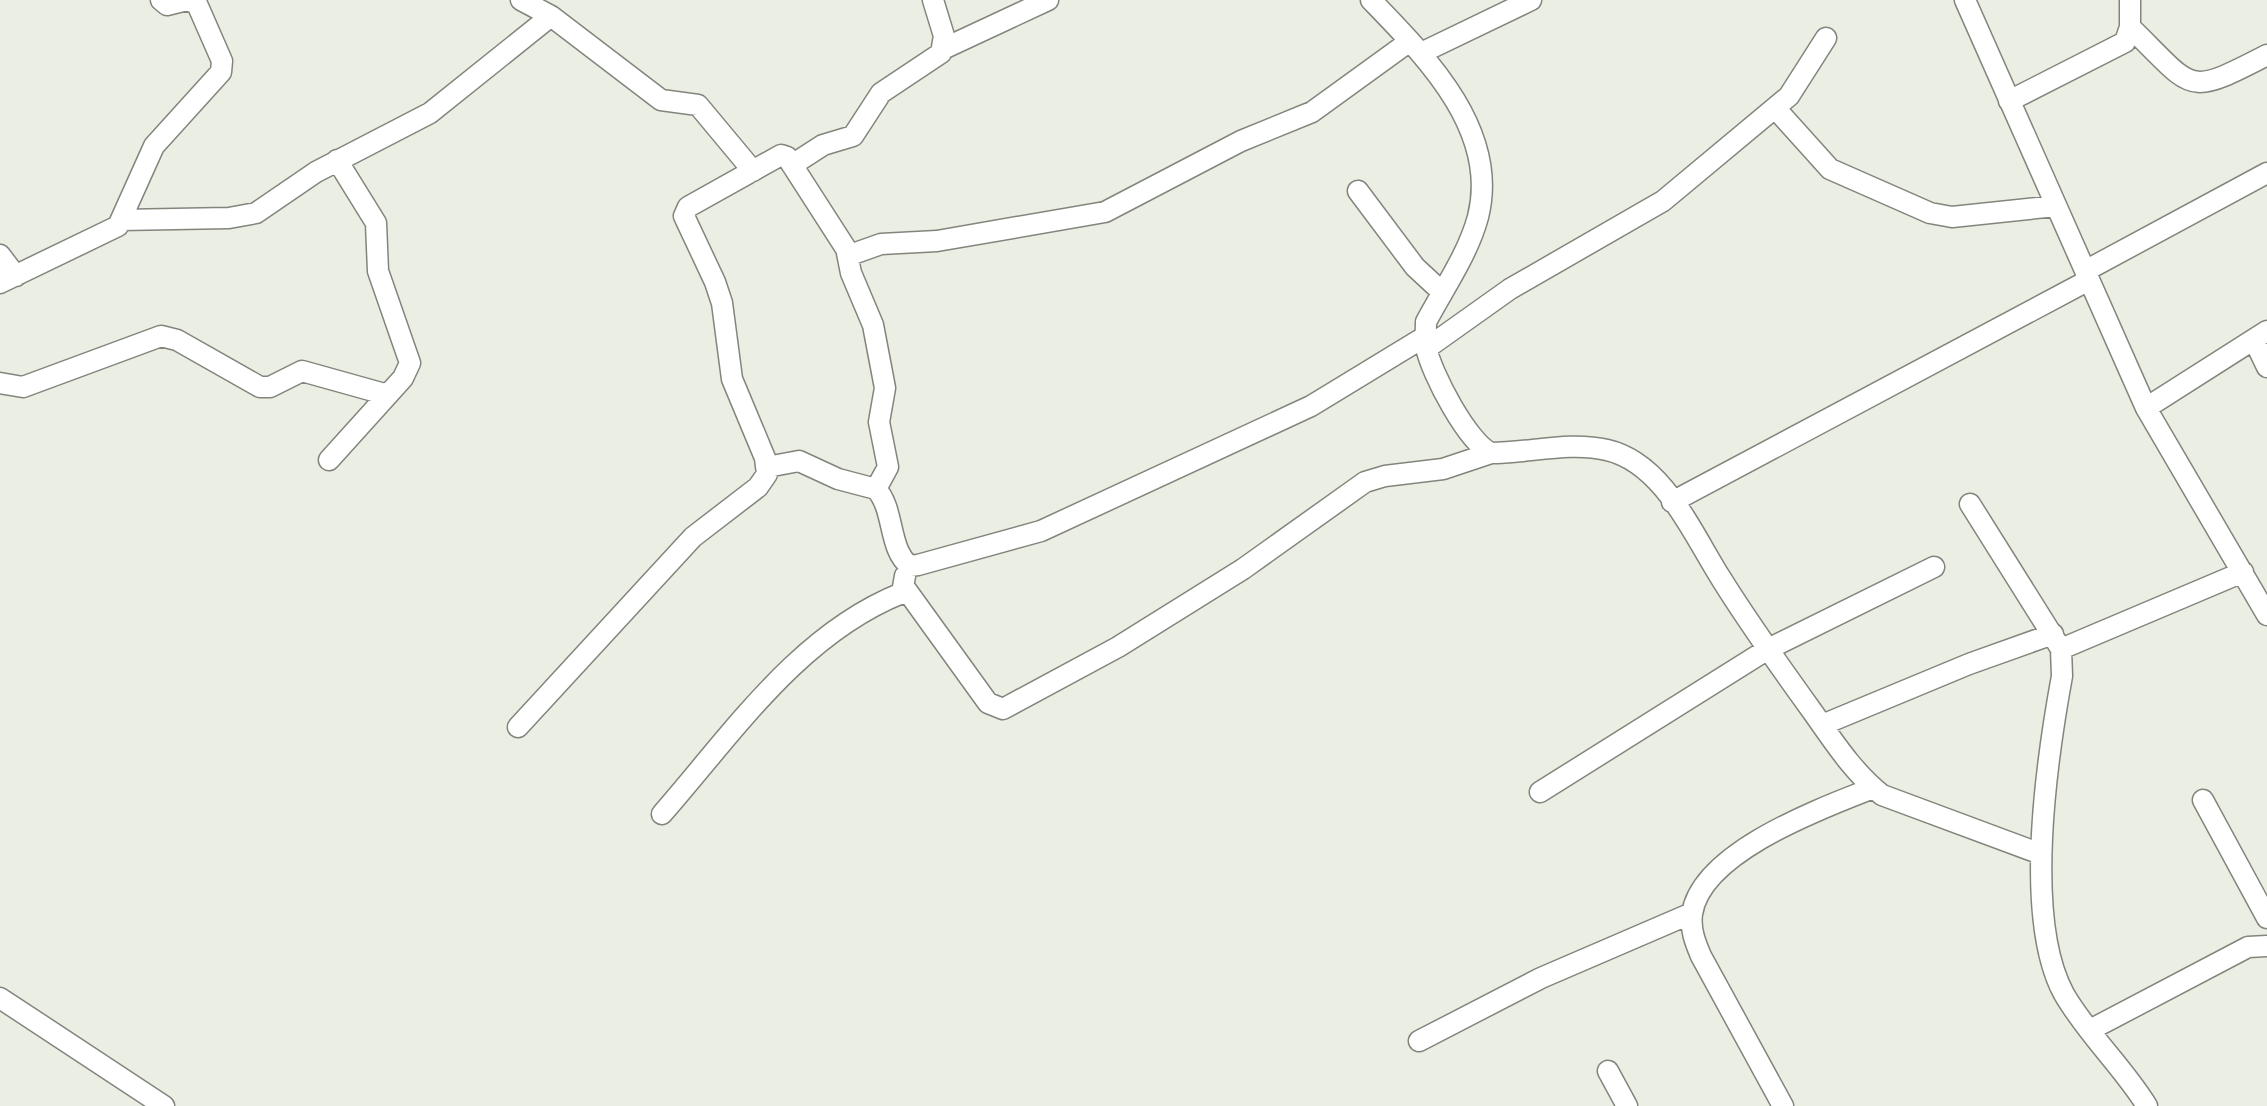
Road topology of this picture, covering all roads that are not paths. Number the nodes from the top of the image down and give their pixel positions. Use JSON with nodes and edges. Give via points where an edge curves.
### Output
{"nodes":[{"id":1,"x":161,"y":0,"type":"edge"},
{"id":2,"x":191,"y":0,"type":"edge"},
{"id":3,"x":521,"y":0,"type":"edge"},
{"id":4,"x":933,"y":0,"type":"edge"},
{"id":5,"x":1048,"y":0,"type":"edge"},
{"id":6,"x":1371,"y":0,"type":"edge"},
{"id":7,"x":1531,"y":0,"type":"edge"},
{"id":8,"x":1965,"y":0,"type":"edge"},
{"id":9,"x":2130,"y":0,"type":"edge"},
{"id":10,"x":551,"y":16,"type":"junction"},
{"id":11,"x":2130,"y":27,"type":"junction"},
{"id":12,"x":1826,"y":38,"type":"dead end"},
{"id":13,"x":1416,"y":47,"type":"junction"},
{"id":14,"x":943,"y":49,"type":"junction"},
{"id":15,"x":2267,"y":55,"type":"edge"},
{"id":16,"x":2009,"y":101,"type":"junction"},
{"id":17,"x":1776,"y":109,"type":"junction"},
{"id":18,"x":337,"y":160,"type":"junction"},
{"id":19,"x":792,"y":165,"type":"junction"},
{"id":20,"x":753,"y":171,"type":"junction"},
{"id":21,"x":2267,"y":173,"type":"edge"},
{"id":22,"x":1358,"y":191,"type":"dead end"},
{"id":23,"x":2056,"y":206,"type":"junction"},
{"id":24,"x":121,"y":220,"type":"junction"},
{"id":25,"x":847,"y":253,"type":"junction"},
{"id":26,"x":0,"y":255,"type":"edge"},
{"id":27,"x":2087,"y":275,"type":"junction"},
{"id":28,"x":8,"y":279,"type":"edge"},
{"id":29,"x":1442,"y":292,"type":"junction"},
{"id":30,"x":2260,"y":336,"type":"edge"},
{"id":31,"x":1426,"y":342,"type":"junction"},
{"id":32,"x":2267,"y":367,"type":"edge"},
{"id":33,"x":0,"y":383,"type":"edge"},
{"id":34,"x":388,"y":395,"type":"junction"},
{"id":35,"x":2146,"y":408,"type":"junction"},
{"id":36,"x":1491,"y":453,"type":"junction"},
{"id":37,"x":329,"y":460,"type":"dead end"},
{"id":38,"x":767,"y":467,"type":"junction"},
{"id":39,"x":876,"y":489,"type":"junction"},
{"id":40,"x":1672,"y":502,"type":"junction"},
{"id":41,"x":1970,"y":504,"type":"dead end"},
{"id":42,"x":906,"y":563,"type":"junction"},
{"id":43,"x":1934,"y":567,"type":"dead end"},
{"id":44,"x":2243,"y":572,"type":"junction"},
{"id":45,"x":905,"y":588,"type":"junction"},
{"id":46,"x":2267,"y":615,"type":"edge"},
{"id":47,"x":2057,"y":641,"type":"junction"},
{"id":48,"x":1768,"y":649,"type":"junction"},
{"id":49,"x":1822,"y":725,"type":"junction"},
{"id":50,"x":518,"y":727,"type":"dead end"},
{"id":51,"x":1873,"y":788,"type":"junction"},
{"id":52,"x":1540,"y":792,"type":"dead end"},
{"id":53,"x":2203,"y":800,"type":"dead end"},
{"id":54,"x":662,"y":814,"type":"dead end"},
{"id":55,"x":2041,"y":854,"type":"junction"},
{"id":56,"x":1692,"y":913,"type":"junction"},
{"id":57,"x":2267,"y":918,"type":"edge"},
{"id":58,"x":2267,"y":946,"type":"edge"},
{"id":59,"x":0,"y":998,"type":"edge"},
{"id":60,"x":2090,"y":1030,"type":"junction"},
{"id":61,"x":1419,"y":1041,"type":"dead end"},
{"id":62,"x":1608,"y":1071,"type":"dead end"},
{"id":63,"x":164,"y":1106,"type":"edge"},
{"id":64,"x":1627,"y":1106,"type":"edge"},
{"id":65,"x":1783,"y":1106,"type":"edge"},
{"id":66,"x":2147,"y":1106,"type":"edge"}],
"edges":[{"from":1,"to":2,"type":"street","via":[[167,5]]},
{"from":2,"to":24,"type":"street","via":[[222,61],[221,72],[154,146]]},
{"from":3,"to":10,"type":"street"},
{"from":4,"to":14,"type":"street"},
{"from":5,"to":14,"type":"street"},
{"from":6,"to":13,"type":"street"},
{"from":7,"to":13,"type":"street"},
{"from":8,"to":16,"type":"street"},
{"from":9,"to":11,"type":"street"},
{"from":10,"to":18,"type":"street","via":[[430,113]]},
{"from":10,"to":20,"type":"street","via":[[661,100],[698,105]]},
{"from":11,"to":15,"type":"street","via":[[2194,83],[2219,80]]},
{"from":11,"to":16,"type":"street","via":[[2119,46]]},
{"from":12,"to":17,"type":"street","via":[[1799,84]]},
{"from":13,"to":25,"type":"street","via":[[1312,112],[1241,141],[1105,212]]},
{"from":13,"to":29,"type":"street","via":[[1460,108],[1481,175],[1478,216]]},
{"from":14,"to":19,"type":"street","via":[[881,93],[853,136],[823,145]]},
{"from":16,"to":23,"type":"street"},
{"from":17,"to":23,"type":"street","via":[[1830,169],[1930,213],[1952,217]]},
{"from":17,"to":31,"type":"street","via":[[1663,201]]},
{"from":18,"to":24,"type":"street","via":[[247,216]]},
{"from":18,"to":34,"type":"street","via":[[376,223],[378,271],[409,354],[408,370]]},
{"from":19,"to":20,"type":"street","via":[[781,155]]},
{"from":19,"to":25,"type":"street"},
{"from":20,"to":38,"type":"street","via":[[683,214],[722,303],[732,379]]},
{"from":21,"to":27,"type":"street"},
{"from":22,"to":29,"type":"street","via":[[1415,267]]},
{"from":23,"to":27,"type":"street"},
{"from":24,"to":28,"type":"street","via":[[115,229]]},
{"from":25,"to":39,"type":"street","via":[[872,317],[885,388],[879,422],[888,467]]},
{"from":26,"to":28,"type":"street"},
{"from":27,"to":35,"type":"street"},
{"from":27,"to":40,"type":"street"},
{"from":29,"to":31,"type":"street","via":[[1426,322]]},
{"from":30,"to":32,"type":"street"},
{"from":30,"to":35,"type":"street"},
{"from":31,"to":36,"type":"street","via":[[1473,440]]},
{"from":31,"to":42,"type":"street","via":[[1311,406],[1041,531],[918,565]]},
{"from":33,"to":34,"type":"street","via":[[23,387],[161,336],[260,387],[302,371]]},
{"from":34,"to":37,"type":"street"},
{"from":35,"to":44,"type":"street"},
{"from":36,"to":40,"type":"street","via":[[1579,446],[1610,450],[1640,466]]},
{"from":36,"to":45,"type":"street","via":[[1443,469],[1365,482],[1231,577],[1003,709],[988,703]]},
{"from":38,"to":39,"type":"street","via":[[799,461]]},
{"from":38,"to":50,"type":"street","via":[[764,480],[693,537]]},
{"from":39,"to":42,"type":"street"},
{"from":40,"to":48,"type":"street"},
{"from":41,"to":47,"type":"street"},
{"from":42,"to":45,"type":"street"},
{"from":43,"to":48,"type":"street"},
{"from":44,"to":46,"type":"street"},
{"from":44,"to":47,"type":"street"},
{"from":45,"to":54,"type":"street","via":[[857,614],[805,654]]},
{"from":47,"to":49,"type":"street","via":[[1969,664]]},
{"from":47,"to":55,"type":"street","via":[[2062,676]]},
{"from":48,"to":49,"type":"street"},
{"from":48,"to":52,"type":"street"},
{"from":49,"to":51,"type":"street","via":[[1860,779]]},
{"from":51,"to":55,"type":"street"},
{"from":51,"to":56,"type":"street","via":[[1790,823],[1732,860],[1706,884]]},
{"from":53,"to":57,"type":"street"},
{"from":55,"to":60,"type":"street","via":[[2054,968],[2062,990]]},
{"from":56,"to":61,"type":"street","via":[[1541,978]]},
{"from":56,"to":65,"type":"street","via":[[1701,956]]},
{"from":58,"to":60,"type":"street","via":[[2248,947]]},
{"from":59,"to":63,"type":"street"},
{"from":60,"to":66,"type":"street"},
{"from":62,"to":64,"type":"street"}]}
